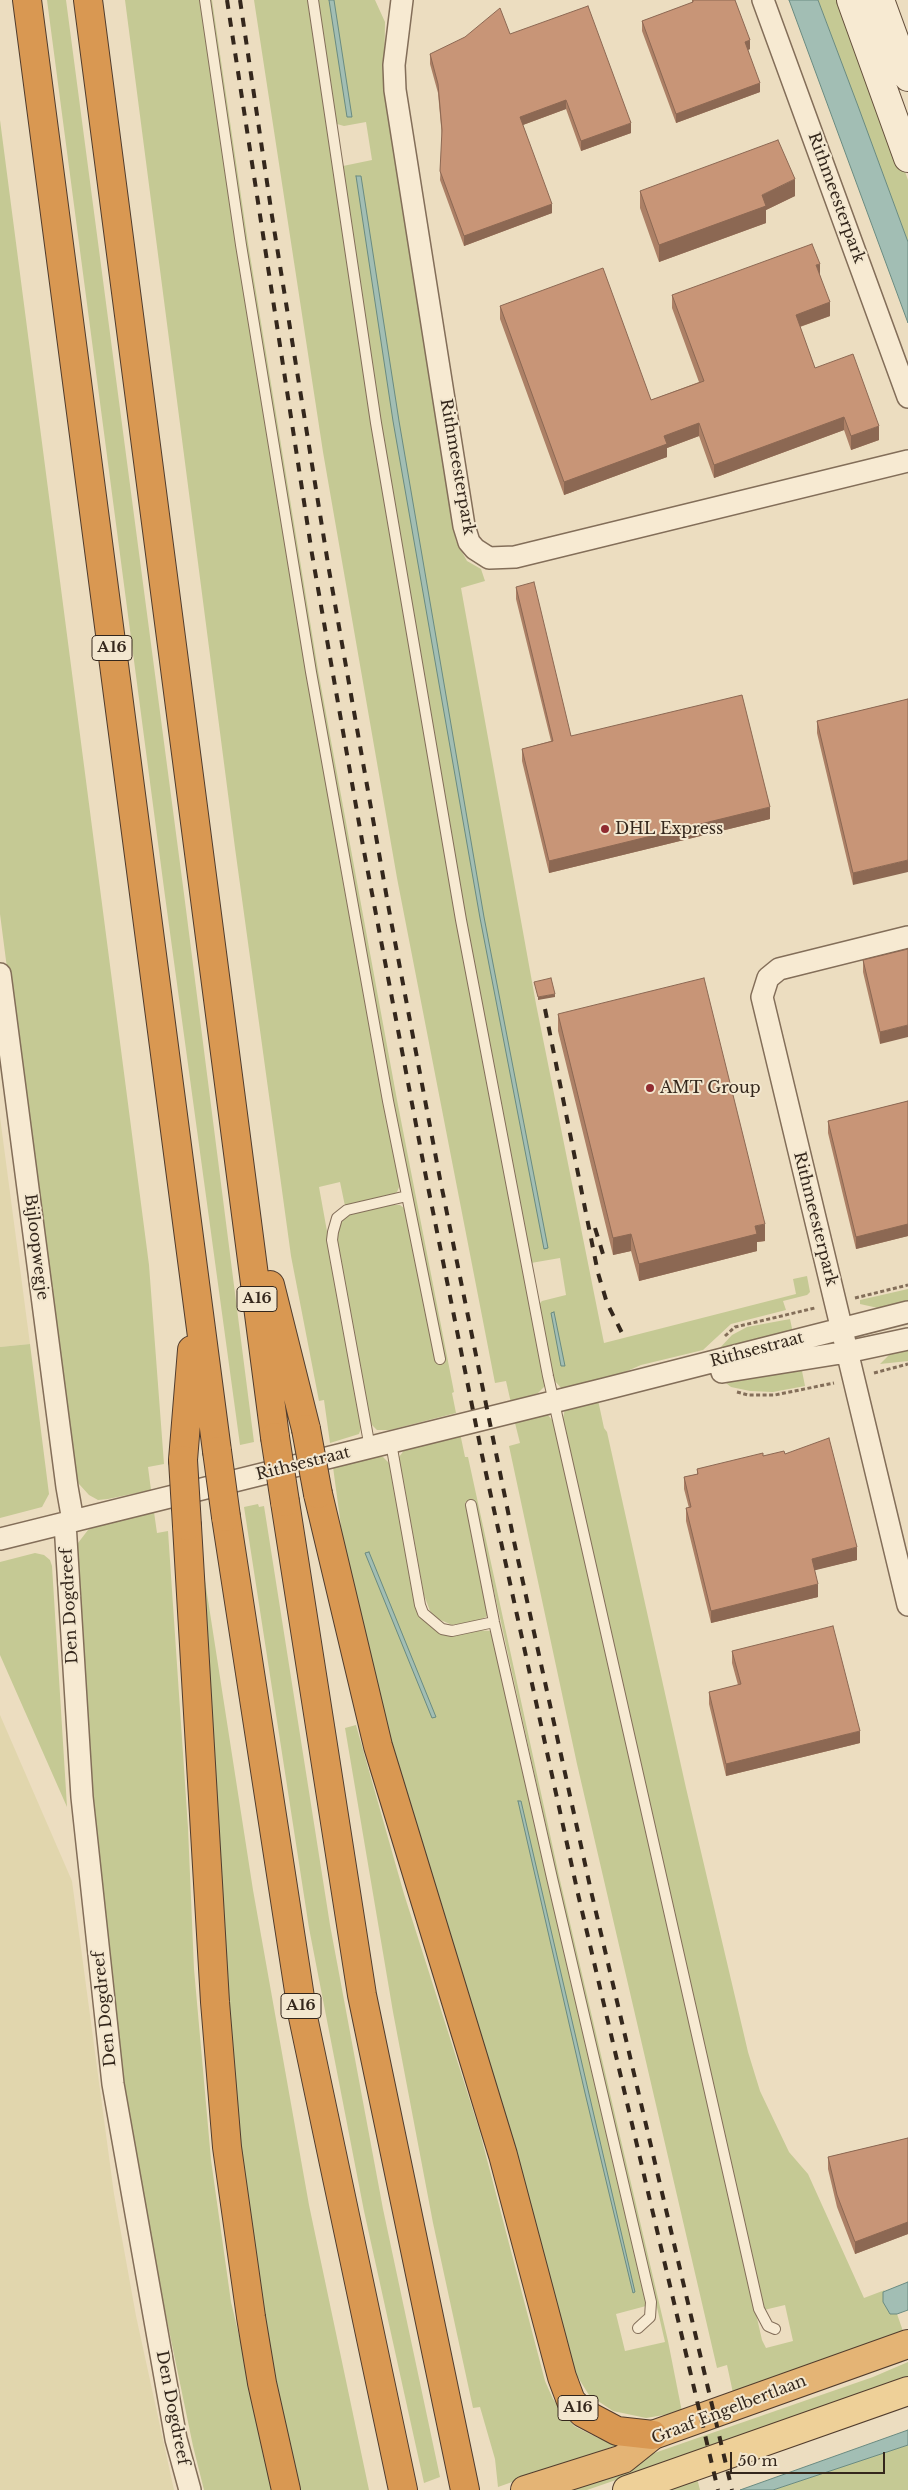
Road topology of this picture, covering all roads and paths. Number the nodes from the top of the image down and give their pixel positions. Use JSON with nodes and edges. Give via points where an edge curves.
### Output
{"nodes":[{"id":1,"x":27,"y":0,"type":"edge"},
{"id":2,"x":88,"y":0,"type":"edge"},
{"id":3,"x":205,"y":0,"type":"edge"},
{"id":4,"x":313,"y":0,"type":"edge"},
{"id":5,"x":402,"y":0,"type":"edge"},
{"id":6,"x":763,"y":0,"type":"edge"},
{"id":7,"x":851,"y":0,"type":"edge"},
{"id":8,"x":880,"y":0,"type":"edge"},
{"id":9,"x":908,"y":77,"type":"edge"},
{"id":10,"x":908,"y":158,"type":"edge"},
{"id":11,"x":908,"y":396,"type":"edge"},
{"id":12,"x":908,"y":461,"type":"edge"},
{"id":13,"x":908,"y":936,"type":"edge"},
{"id":14,"x":0,"y":974,"type":"edge"},
{"id":15,"x":238,"y":1161,"type":"junction"},
{"id":16,"x":408,"y":1196,"type":"junction"},
{"id":17,"x":196,"y":1297,"type":"junction"},
{"id":18,"x":908,"y":1312,"type":"edge"},
{"id":19,"x":842,"y":1328,"type":"junction"},
{"id":20,"x":908,"y":1339,"type":"edge"},
{"id":21,"x":847,"y":1352,"type":"junction"},
{"id":22,"x":440,"y":1359,"type":"dead end"},
{"id":23,"x":605,"y":1389,"type":"junction"},
{"id":24,"x":554,"y":1401,"type":"junction"},
{"id":25,"x":391,"y":1443,"type":"junction"},
{"id":26,"x":370,"y":1448,"type":"junction"},
{"id":27,"x":470,"y":1505,"type":"dead end"},
{"id":28,"x":69,"y":1522,"type":"junction"},
{"id":29,"x":0,"y":1539,"type":"edge"},
{"id":30,"x":908,"y":1605,"type":"edge"},
{"id":31,"x":494,"y":1622,"type":"junction"},
{"id":32,"x":638,"y":2328,"type":"dead end"},
{"id":33,"x":775,"y":2329,"type":"dead end"},
{"id":34,"x":908,"y":2344,"type":"edge"},
{"id":35,"x":908,"y":2391,"type":"edge"},
{"id":36,"x":653,"y":2435,"type":"junction"},
{"id":37,"x":463,"y":2480,"type":"edge"},
{"id":38,"x":190,"y":2490,"type":"edge"},
{"id":39,"x":286,"y":2490,"type":"edge"},
{"id":40,"x":402,"y":2490,"type":"edge"},
{"id":41,"x":524,"y":2490,"type":"edge"},
{"id":42,"x":627,"y":2490,"type":"edge"}],
"edges":[{"from":1,"to":17,"type":"highway","number":"A16"},
{"from":2,"to":15,"type":"highway","number":"A16"},
{"from":3,"to":16,"type":"lane","via":[[242,254],[310,672]]},
{"from":4,"to":24,"type":"lane","via":[[376,423],[458,901]]},
{"from":5,"to":12,"type":"street","name":"Rithmeesterpark","via":[[394,65],[396,90],[464,526],[475,549],[489,558],[515,557]]},
{"from":6,"to":11,"type":"street","name":"Rithmeesterpark"},
{"from":7,"to":10,"type":"main road"},
{"from":8,"to":9,"type":"main road"},
{"from":13,"to":19,"type":"street","name":"Rithmeesterpark","via":[[779,969],[768,978],[763,990],[764,1013]]},
{"from":14,"to":28,"type":"street","name":"Bijloopwegje"},
{"from":15,"to":36,"type":"highway","number":"A16","bridge":true,"via":[[306,1429],[318,1494],[378,1746],[503,2155],[562,2377],[571,2401],[583,2413],[617,2431]]},
{"from":15,"to":37,"type":"highway","number":"A16","bridge":true,"via":[[284,1502],[362,1995]]},
{"from":16,"to":22,"type":"lane"},
{"from":16,"to":26,"type":"lane","via":[[347,1210],[337,1218],[333,1232]]},
{"from":17,"to":39,"type":"highway","number":"A16","bridge":true,"via":[[183,1460],[215,2002],[227,2147],[251,2317]]},
{"from":17,"to":40,"type":"highway","number":"A16","bridge":true,"via":[[216,1452],[303,2017]]},
{"from":18,"to":19,"type":"street","name":"Rithsestraat"},
{"from":19,"to":21,"type":"street","name":"Rithmeesterpark"},
{"from":19,"to":23,"type":"street","name":"Rithsestraat"},
{"from":20,"to":21,"type":"street","name":"Rithsestraat"},
{"from":21,"to":23,"type":"street","name":"Rithsestraat"},
{"from":21,"to":30,"type":"street","name":"Rithmeesterpark"},
{"from":23,"to":24,"type":"street","name":"Rithsestraat"},
{"from":24,"to":25,"type":"street","name":"Rithsestraat"},
{"from":24,"to":33,"type":"lane","via":[[759,2309],[762,2319]]},
{"from":25,"to":26,"type":"street","name":"Rithsestraat"},
{"from":25,"to":31,"type":"lane","via":[[423,1613],[442,1629],[452,1631]]},
{"from":26,"to":28,"type":"street","name":"Rithsestraat"},
{"from":27,"to":31,"type":"lane"},
{"from":28,"to":29,"type":"street","name":"Rithsestraat"},
{"from":28,"to":38,"type":"street","name":"Den Dogdreef","via":[[82,1797],[114,2084],[176,2439]]},
{"from":31,"to":32,"type":"lane","via":[[651,2302],[650,2317]]},
{"from":34,"to":36,"type":"highway","name":"Graaf Engelbertlaan"},
{"from":35,"to":42,"type":"main road"},
{"from":36,"to":41,"type":"highway","name":"Graaf Engelbertlaan","via":[[623,2459]]}]}
